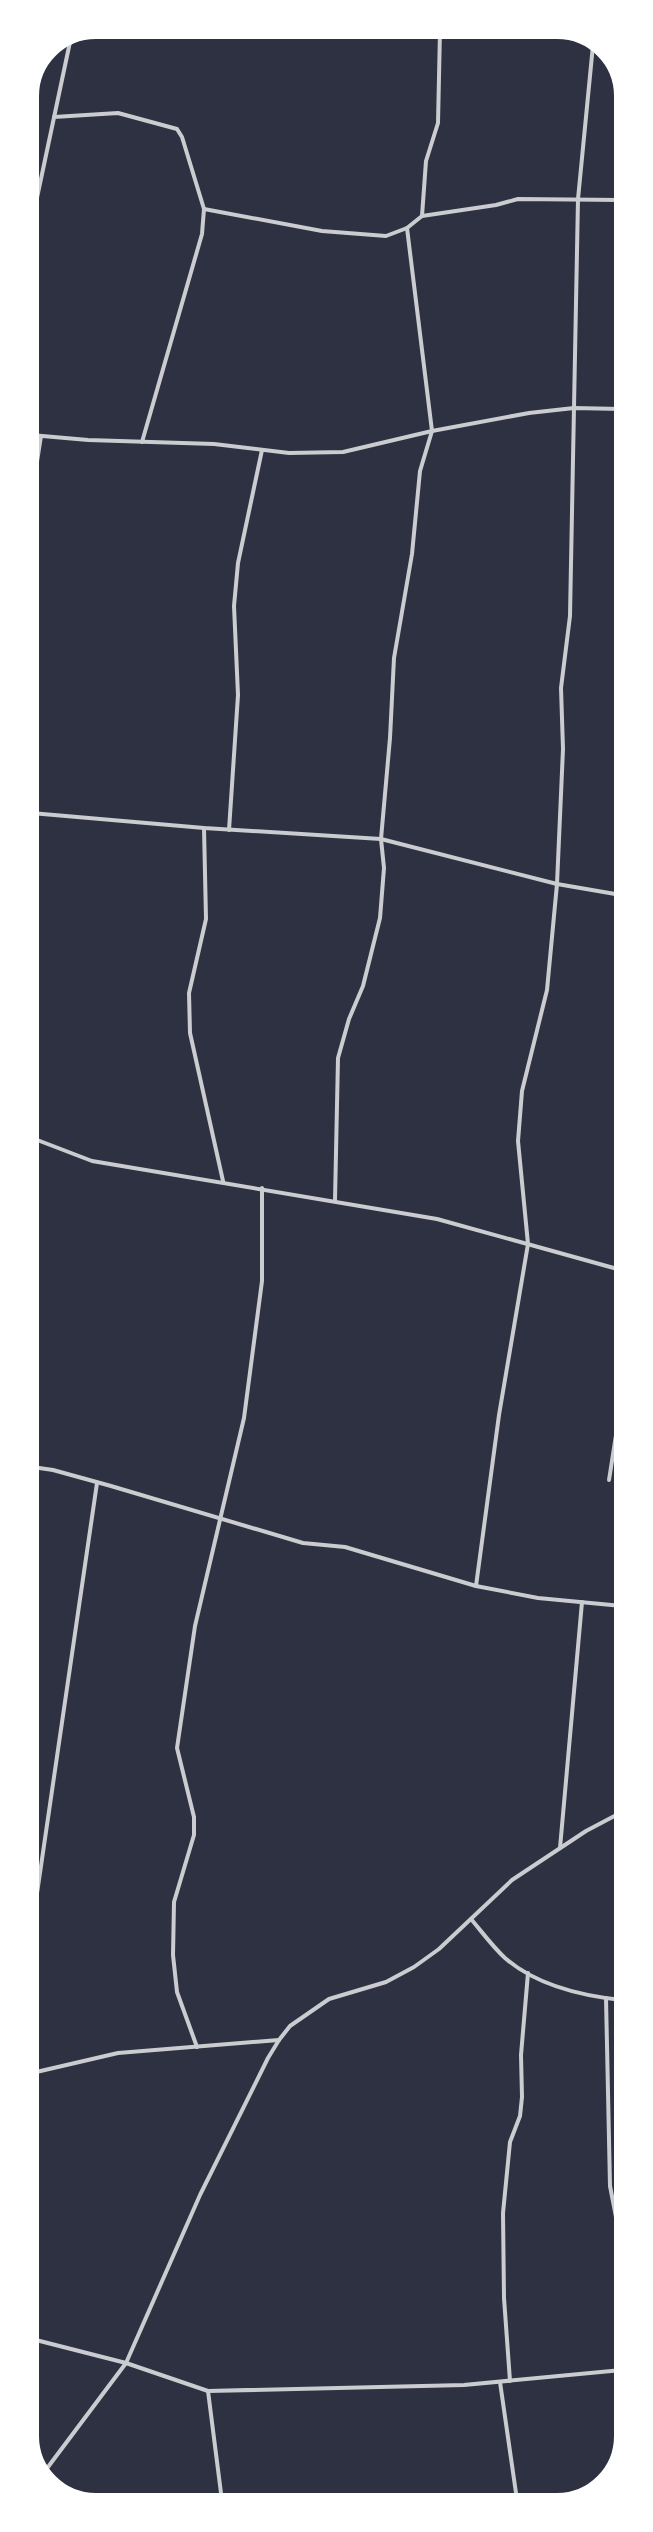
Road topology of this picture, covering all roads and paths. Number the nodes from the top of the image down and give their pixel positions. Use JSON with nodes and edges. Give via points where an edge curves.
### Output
{"nodes":[{"id":1,"x":440,"y":38,"type":"edge"},
{"id":2,"x":69,"y":45,"type":"edge"},
{"id":3,"x":593,"y":51,"type":"edge"},
{"id":4,"x":54,"y":116,"type":"junction"},
{"id":5,"x":38,"y":193,"type":"edge"},
{"id":6,"x":578,"y":199,"type":"junction"},
{"id":7,"x":615,"y":200,"type":"edge"},
{"id":8,"x":204,"y":209,"type":"junction"},
{"id":9,"x":422,"y":216,"type":"junction"},
{"id":10,"x":407,"y":228,"type":"junction"},
{"id":11,"x":574,"y":408,"type":"junction"},
{"id":12,"x":615,"y":409,"type":"edge"},
{"id":13,"x":432,"y":431,"type":"junction"},
{"id":14,"x":38,"y":436,"type":"edge"},
{"id":15,"x":41,"y":436,"type":"junction"},
{"id":16,"x":142,"y":442,"type":"junction"},
{"id":17,"x":262,"y":450,"type":"junction"},
{"id":18,"x":38,"y":455,"type":"edge"},
{"id":19,"x":38,"y":814,"type":"edge"},
{"id":20,"x":204,"y":828,"type":"junction"},
{"id":21,"x":229,"y":830,"type":"junction"},
{"id":22,"x":381,"y":839,"type":"junction"},
{"id":23,"x":557,"y":884,"type":"junction"},
{"id":24,"x":615,"y":894,"type":"edge"},
{"id":25,"x":38,"y":1140,"type":"edge"},
{"id":26,"x":223,"y":1181,"type":"junction"},
{"id":27,"x":262,"y":1188,"type":"junction"},
{"id":28,"x":335,"y":1200,"type":"junction"},
{"id":29,"x":528,"y":1244,"type":"junction"},
{"id":30,"x":615,"y":1268,"type":"edge"},
{"id":31,"x":615,"y":1444,"type":"edge"},
{"id":32,"x":38,"y":1469,"type":"edge"},
{"id":33,"x":609,"y":1480,"type":"dead end"},
{"id":34,"x":97,"y":1483,"type":"junction"},
{"id":35,"x":220,"y":1518,"type":"junction"},
{"id":36,"x":476,"y":1586,"type":"junction"},
{"id":37,"x":582,"y":1602,"type":"junction"},
{"id":38,"x":615,"y":1605,"type":"edge"},
{"id":39,"x":615,"y":1816,"type":"edge"},
{"id":40,"x":560,"y":1848,"type":"junction"},
{"id":41,"x":38,"y":1886,"type":"edge"},
{"id":42,"x":471,"y":1919,"type":"junction"},
{"id":43,"x":528,"y":1974,"type":"junction"},
{"id":44,"x":606,"y":1998,"type":"junction"},
{"id":45,"x":615,"y":1999,"type":"edge"},
{"id":46,"x":279,"y":2040,"type":"junction"},
{"id":47,"x":197,"y":2047,"type":"junction"},
{"id":48,"x":38,"y":2072,"type":"edge"},
{"id":49,"x":615,"y":2212,"type":"edge"},
{"id":50,"x":38,"y":2341,"type":"edge"},
{"id":51,"x":126,"y":2363,"type":"junction"},
{"id":52,"x":615,"y":2371,"type":"edge"},
{"id":53,"x":510,"y":2381,"type":"junction"},
{"id":54,"x":500,"y":2382,"type":"junction"},
{"id":55,"x":208,"y":2391,"type":"junction"},
{"id":56,"x":48,"y":2467,"type":"edge"},
{"id":57,"x":221,"y":2494,"type":"edge"},
{"id":58,"x":516,"y":2494,"type":"edge"}],
"edges":[{"from":1,"to":9,"type":"street","via":[[438,123],[426,161]]},
{"from":2,"to":4,"type":"street"},
{"from":3,"to":6,"type":"street"},
{"from":4,"to":5,"type":"street"},
{"from":4,"to":8,"type":"street","via":[[118,113],[177,129],[182,137]]},
{"from":6,"to":7,"type":"street"},
{"from":6,"to":9,"type":"street","via":[[518,199],[496,205]]},
{"from":6,"to":11,"type":"street"},
{"from":8,"to":10,"type":"street","via":[[322,231],[386,236]]},
{"from":8,"to":16,"type":"street","via":[[202,234]]},
{"from":9,"to":10,"type":"street"},
{"from":10,"to":13,"type":"street"},
{"from":11,"to":12,"type":"street"},
{"from":11,"to":13,"type":"street","via":[[529,413]]},
{"from":11,"to":23,"type":"street","via":[[570,616],[561,688],[563,749]]},
{"from":13,"to":17,"type":"street","via":[[343,452],[288,453]]},
{"from":13,"to":22,"type":"street","via":[[420,471],[412,554],[394,658]]},
{"from":14,"to":15,"type":"street"},
{"from":15,"to":16,"type":"street"},
{"from":15,"to":18,"type":"street"},
{"from":16,"to":17,"type":"street","via":[[214,444]]},
{"from":17,"to":21,"type":"street","via":[[238,563],[234,606],[238,695]]},
{"from":19,"to":20,"type":"street"},
{"from":20,"to":21,"type":"street"},
{"from":20,"to":26,"type":"street","via":[[206,919],[191,981],[188,1010],[190,1033]]},
{"from":21,"to":22,"type":"street"},
{"from":22,"to":23,"type":"street"},
{"from":22,"to":28,"type":"street","via":[[384,868],[380,918],[363,986],[349,1019],[338,1058]]},
{"from":23,"to":24,"type":"street"},
{"from":23,"to":29,"type":"street","via":[[547,990],[521,1098],[518,1141]]},
{"from":25,"to":26,"type":"street","via":[[92,1161]]},
{"from":26,"to":27,"type":"street"},
{"from":27,"to":28,"type":"street"},
{"from":27,"to":35,"type":"street","via":[[262,1281],[244,1418]]},
{"from":28,"to":29,"type":"street","via":[[437,1219]]},
{"from":29,"to":30,"type":"street"},
{"from":29,"to":36,"type":"street"},
{"from":31,"to":33,"type":"street"},
{"from":32,"to":34,"type":"street","via":[[54,1470]]},
{"from":34,"to":35,"type":"street"},
{"from":34,"to":41,"type":"street"},
{"from":35,"to":36,"type":"street","via":[[303,1543],[345,1547]]},
{"from":35,"to":47,"type":"street","via":[[195,1626],[177,1748],[194,1817],[194,1835],[174,1902],[173,1955],[177,1992]]},
{"from":36,"to":37,"type":"street","via":[[538,1598]]},
{"from":37,"to":38,"type":"street"},
{"from":37,"to":40,"type":"street"},
{"from":39,"to":40,"type":"street"},
{"from":40,"to":42,"type":"street","via":[[512,1880]]},
{"from":42,"to":43,"type":"street","via":[[505,1958]]},
{"from":42,"to":46,"type":"street","via":[[414,1967],[386,1982],[329,1998],[290,2026]]},
{"from":43,"to":44,"type":"street","via":[[556,1986]]},
{"from":43,"to":53,"type":"street","via":[[521,2055],[522,2097],[520,2116],[510,2142],[503,2213],[504,2298]]},
{"from":44,"to":45,"type":"street"},
{"from":44,"to":49,"type":"street","via":[[610,2186]]},
{"from":46,"to":47,"type":"street"},
{"from":46,"to":51,"type":"street","via":[[200,2195]]},
{"from":47,"to":48,"type":"street","via":[[118,2053]]},
{"from":50,"to":51,"type":"street"},
{"from":51,"to":55,"type":"street"},
{"from":51,"to":56,"type":"street"},
{"from":52,"to":53,"type":"street"},
{"from":53,"to":54,"type":"street"},
{"from":54,"to":55,"type":"street","via":[[464,2386]]},
{"from":54,"to":58,"type":"street"},
{"from":55,"to":57,"type":"street"}]}
